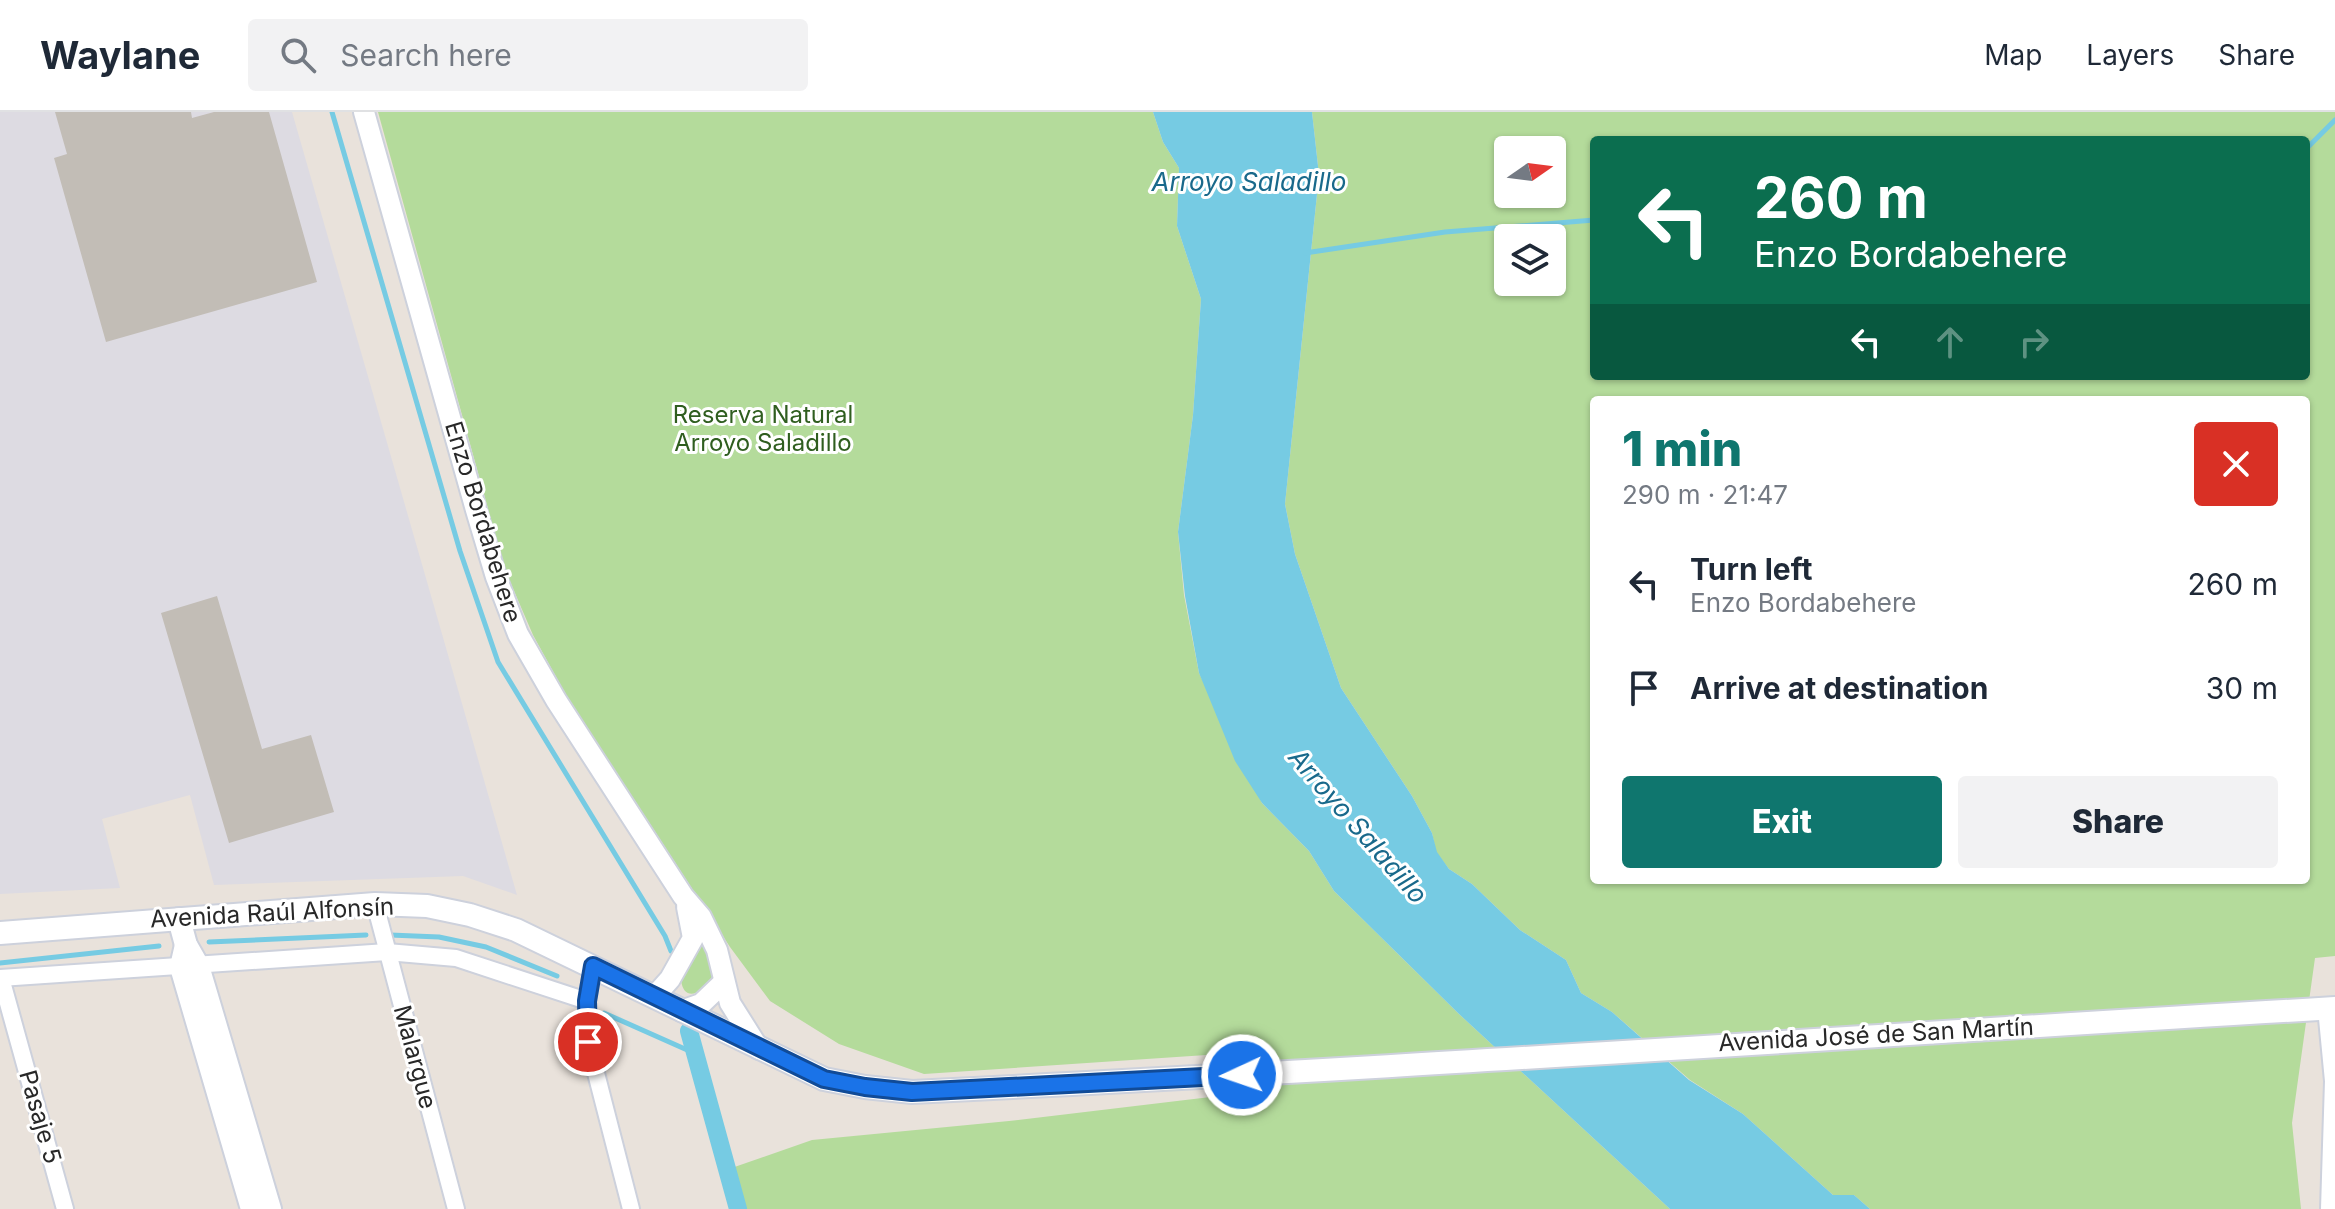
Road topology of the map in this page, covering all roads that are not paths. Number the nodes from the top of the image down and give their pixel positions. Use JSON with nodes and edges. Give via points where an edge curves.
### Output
{"nodes":[{"id":1,"x":364,"y":112,"type":"edge"},
{"id":2,"x":683,"y":896,"type":"junction"},
{"id":3,"x":375,"y":904,"type":"junction"},
{"id":4,"x":179,"y":919,"type":"junction"},
{"id":5,"x":0,"y":933,"type":"edge"},
{"id":6,"x":387,"y":952,"type":"junction"},
{"id":7,"x":188,"y":959,"type":"junction"},
{"id":8,"x":593,"y":966,"type":"junction"},
{"id":9,"x":0,"y":978,"type":"edge"},
{"id":10,"x":724,"y":982,"type":"junction"},
{"id":11,"x":654,"y":997,"type":"junction"},
{"id":12,"x":587,"y":1001,"type":"junction"},
{"id":13,"x":2330,"y":1008,"type":"edge"},
{"id":14,"x":681,"y":1011,"type":"junction"},
{"id":15,"x":759,"y":1049,"type":"junction"},
{"id":16,"x":1417,"y":1066,"type":"joint"},
{"id":17,"x":65,"y":1209,"type":"edge"},
{"id":18,"x":252,"y":1209,"type":"edge"},
{"id":19,"x":270,"y":1209,"type":"edge"},
{"id":20,"x":456,"y":1209,"type":"edge"},
{"id":21,"x":631,"y":1209,"type":"edge"},
{"id":22,"x":2329,"y":1209,"type":"edge"}],
"edges":[{"from":1,"to":2,"type":"street","name":"Enzo Bordabehere","via":[[496,577],[518,634]]},
{"from":2,"to":10,"type":"street","name":"Enzo Bordabehere","via":[[701,917],[717,950]]},
{"from":2,"to":11,"type":"street","name":"Enzo Bordabehere","via":[[693,938]]},
{"from":3,"to":4,"type":"main road","name":"Avenida Raúl Alfonsín"},
{"from":3,"to":6,"type":"street","name":"Malargue"},
{"from":3,"to":8,"type":"main road","name":"Avenida Raúl Alfonsín","via":[[470,915]]},
{"from":4,"to":5,"type":"main road","name":"Avenida Raúl Alfonsín"},
{"from":4,"to":7,"type":"main road"},
{"from":6,"to":7,"type":"street"},
{"from":6,"to":12,"type":"street","via":[[456,958]]},
{"from":6,"to":20,"type":"street","name":"Malargue"},
{"from":7,"to":9,"type":"street"},
{"from":7,"to":18,"type":"main road"},
{"from":7,"to":19,"type":"main road"},
{"from":8,"to":11,"type":"main road","name":"Avenida Raúl Alfonsín"},
{"from":8,"to":12,"type":"street"},
{"from":9,"to":17,"type":"street","name":"Pasaje 5"},
{"from":10,"to":14,"type":"street","via":[[701,1004]]},
{"from":10,"to":15,"type":"street","name":"Enzo Bordabehere","via":[[730,1003]]},
{"from":11,"to":14,"type":"main road","name":"Avenida Raúl Alfonsín"},
{"from":12,"to":21,"type":"street","via":[[588,1042]]},
{"from":13,"to":16,"type":"main road","name":"Avenida José de San Martín"},
{"from":13,"to":22,"type":"street"},
{"from":14,"to":15,"type":"main road","name":"Avenida Raúl Alfonsín"},
{"from":15,"to":16,"type":"main road","name":"Avenida Raúl Alfonsín","via":[[824,1079],[912,1092]]}]}
